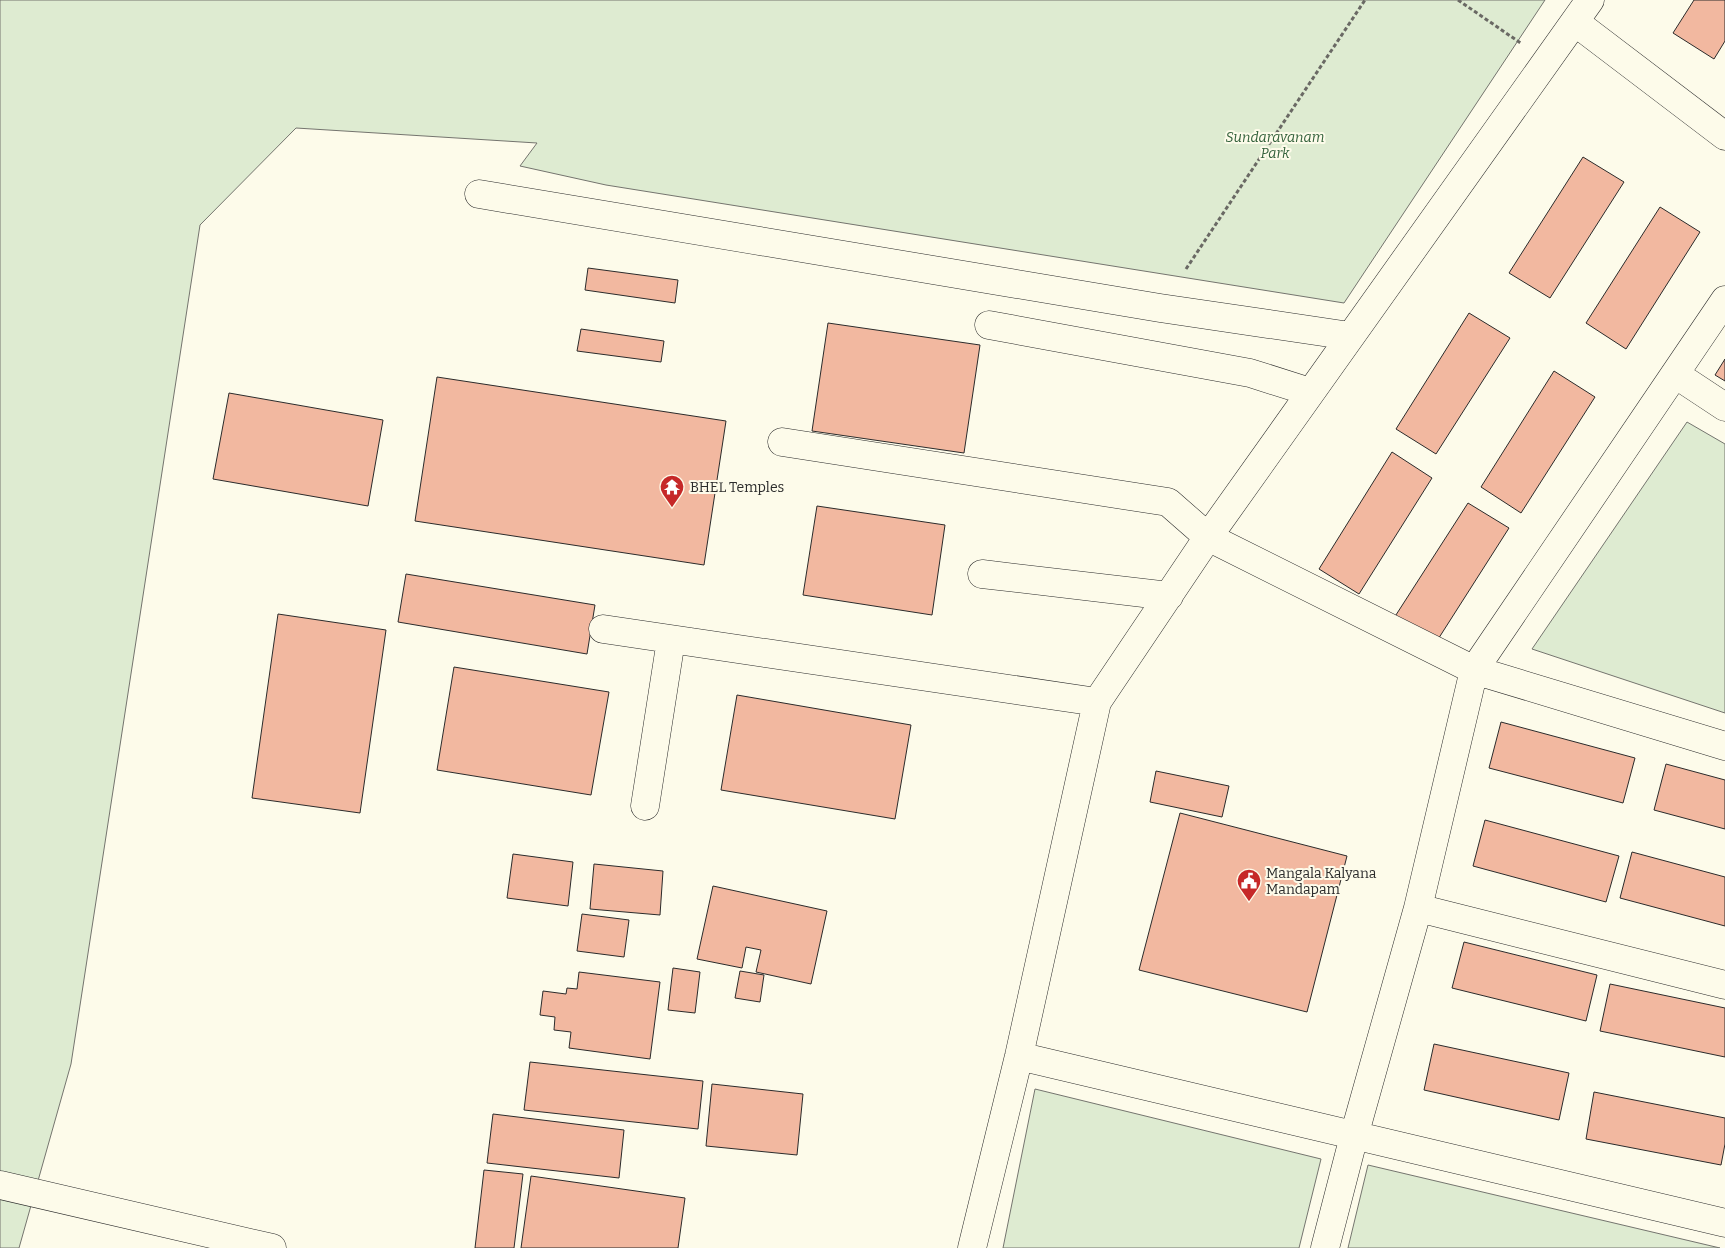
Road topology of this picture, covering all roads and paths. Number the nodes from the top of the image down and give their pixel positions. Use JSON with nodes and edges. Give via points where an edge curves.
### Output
{"nodes":[{"id":1,"x":1365,"y":0,"type":"edge"},
{"id":2,"x":1458,"y":0,"type":"edge"},
{"id":3,"x":1583,"y":11,"type":"edge"},
{"id":4,"x":1545,"y":60,"type":"junction"},
{"id":5,"x":1725,"y":136,"type":"edge"},
{"id":6,"x":479,"y":194,"type":"dead end"},
{"id":7,"x":1186,"y":269,"type":"dead end"},
{"id":8,"x":1725,"y":300,"type":"edge"},
{"id":9,"x":989,"y":325,"type":"dead end"},
{"id":10,"x":1350,"y":336,"type":"junction"},
{"id":11,"x":1675,"y":374,"type":"junction"},
{"id":12,"x":1310,"y":392,"type":"junction"},
{"id":13,"x":1725,"y":407,"type":"edge"},
{"id":14,"x":782,"y":442,"type":"dead end"},
{"id":15,"x":1208,"y":537,"type":"junction"},
{"id":16,"x":982,"y":574,"type":"dead end"},
{"id":17,"x":1169,"y":596,"type":"junction"},
{"id":18,"x":603,"y":629,"type":"dead end"},
{"id":19,"x":670,"y":640,"type":"junction"},
{"id":20,"x":1474,"y":670,"type":"junction"},
{"id":21,"x":1097,"y":702,"type":"junction"},
{"id":22,"x":1725,"y":746,"type":"edge"},
{"id":23,"x":645,"y":806,"type":"dead end"},
{"id":24,"x":1418,"y":908,"type":"junction"},
{"id":25,"x":1725,"y":985,"type":"edge"},
{"id":26,"x":1019,"y":1056,"type":"junction"},
{"id":27,"x":1354,"y":1136,"type":"junction"},
{"id":28,"x":0,"y":1185,"type":"edge"},
{"id":29,"x":1725,"y":1223,"type":"edge"},
{"id":30,"x":272,"y":1248,"type":"edge"},
{"id":31,"x":972,"y":1248,"type":"edge"},
{"id":32,"x":1325,"y":1248,"type":"edge"}],
"edges":[{"from":1,"to":7,"type":"path"},
{"from":2,"to":4,"type":"path"},
{"from":3,"to":4,"type":"street"},
{"from":3,"to":5,"type":"street"},
{"from":4,"to":10,"type":"street"},
{"from":6,"to":10,"type":"street","via":[[1160,308]]},
{"from":8,"to":11,"type":"street"},
{"from":9,"to":12,"type":"street","via":[[1250,373]]},
{"from":10,"to":12,"type":"street"},
{"from":11,"to":13,"type":"street"},
{"from":11,"to":20,"type":"street"},
{"from":12,"to":15,"type":"street"},
{"from":14,"to":15,"type":"street","via":[[1168,502]]},
{"from":15,"to":17,"type":"street"},
{"from":15,"to":20,"type":"street"},
{"from":16,"to":17,"type":"street"},
{"from":17,"to":21,"type":"street"},
{"from":18,"to":19,"type":"street"},
{"from":19,"to":21,"type":"street"},
{"from":19,"to":23,"type":"street"},
{"from":20,"to":22,"type":"street"},
{"from":20,"to":24,"type":"street"},
{"from":21,"to":26,"type":"street"},
{"from":24,"to":25,"type":"street"},
{"from":24,"to":27,"type":"street"},
{"from":26,"to":27,"type":"street"},
{"from":26,"to":31,"type":"street"},
{"from":27,"to":29,"type":"street"},
{"from":27,"to":32,"type":"street"},
{"from":28,"to":30,"type":"street"}]}
